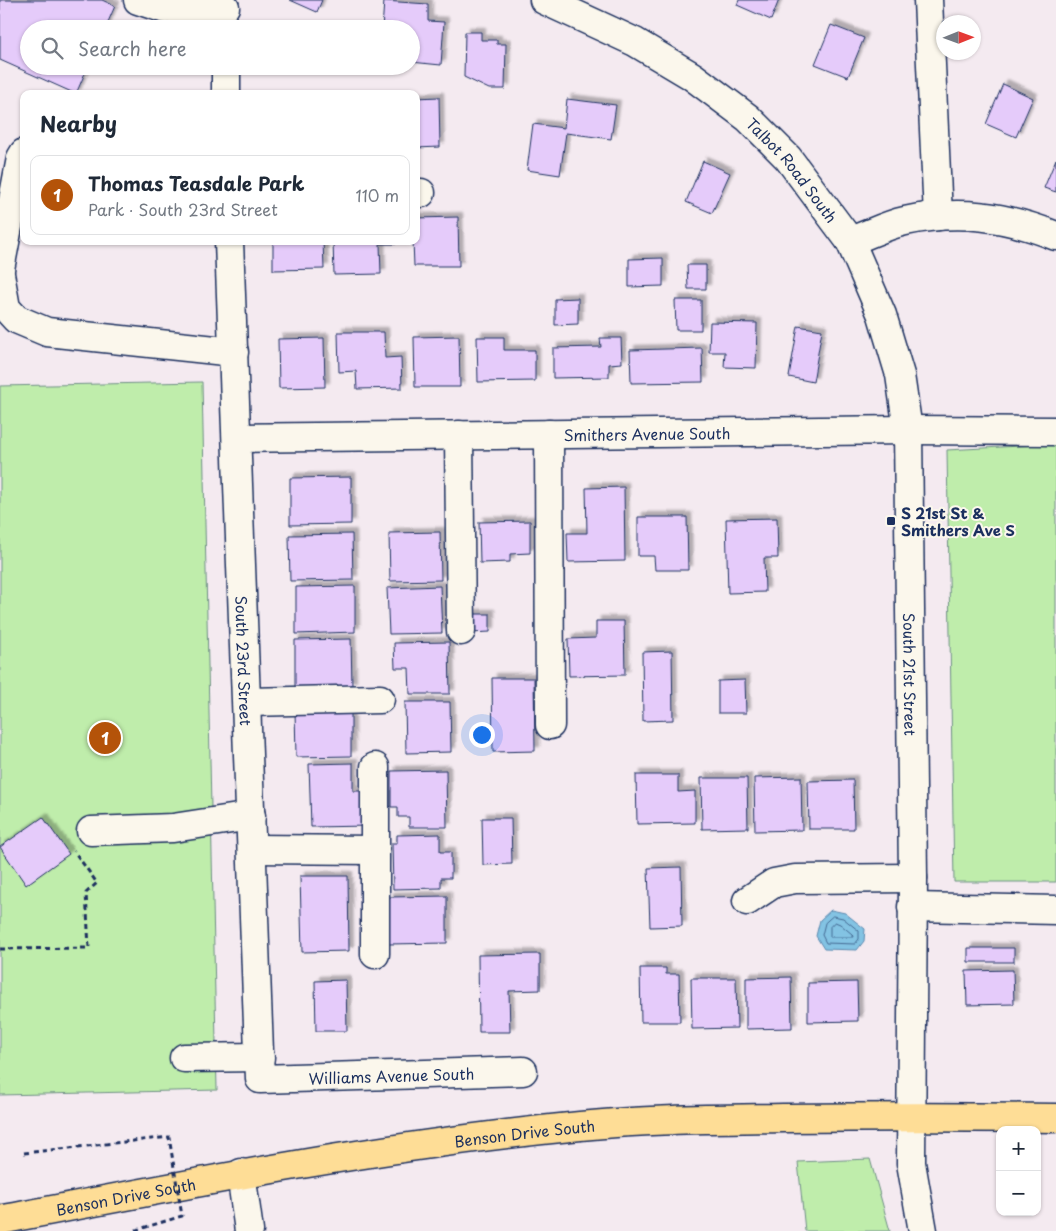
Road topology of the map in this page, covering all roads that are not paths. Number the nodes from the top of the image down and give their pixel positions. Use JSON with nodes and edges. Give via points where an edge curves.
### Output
{"nodes":[{"id":1,"x":138,"y":0,"type":"edge"},
{"id":2,"x":544,"y":0,"type":"edge"},
{"id":3,"x":928,"y":0,"type":"edge"},
{"id":4,"x":225,"y":12,"type":"edge"},
{"id":5,"x":226,"y":75,"type":"edge"},
{"id":6,"x":226,"y":90,"type":"edge"},
{"id":7,"x":20,"y":163,"type":"edge"},
{"id":8,"x":938,"y":216,"type":"junction"},
{"id":9,"x":1056,"y":236,"type":"edge"},
{"id":10,"x":850,"y":242,"type":"junction"},
{"id":11,"x":229,"y":245,"type":"edge"},
{"id":12,"x":0,"y":269,"type":"edge"},
{"id":13,"x":0,"y":274,"type":"edge"},
{"id":14,"x":234,"y":352,"type":"junction"},
{"id":15,"x":908,"y":430,"type":"junction"},
{"id":16,"x":1056,"y":431,"type":"edge"},
{"id":17,"x":549,"y":434,"type":"junction"},
{"id":18,"x":459,"y":435,"type":"junction"},
{"id":19,"x":237,"y":438,"type":"junction"},
{"id":20,"x":462,"y":631,"type":"dead end"},
{"id":21,"x":380,"y":700,"type":"dead end"},
{"id":22,"x":247,"y":702,"type":"junction"},
{"id":23,"x":550,"y":726,"type":"dead end"},
{"id":24,"x":375,"y":767,"type":"dead end"},
{"id":25,"x":251,"y":816,"type":"junction"},
{"id":26,"x":91,"y":831,"type":"road end"},
{"id":27,"x":252,"y":849,"type":"junction"},
{"id":28,"x":375,"y":850,"type":"junction"},
{"id":29,"x":913,"y":878,"type":"junction"},
{"id":30,"x":746,"y":901,"type":"dead end"},
{"id":31,"x":912,"y":907,"type":"junction"},
{"id":32,"x":1056,"y":910,"type":"edge"},
{"id":33,"x":375,"y":954,"type":"dead end"},
{"id":34,"x":184,"y":1058,"type":"dead end"},
{"id":35,"x":260,"y":1068,"type":"junction"},
{"id":36,"x":523,"y":1071,"type":"dead end"},
{"id":37,"x":911,"y":1116,"type":"junction"},
{"id":38,"x":1056,"y":1118,"type":"edge"},
{"id":39,"x":241,"y":1173,"type":"junction"},
{"id":40,"x":0,"y":1220,"type":"edge"},
{"id":41,"x":249,"y":1231,"type":"edge"},
{"id":42,"x":923,"y":1231,"type":"edge"}],
"edges":[{"from":1,"to":4,"type":"street","via":[[165,9]]},
{"from":2,"to":10,"type":"street","name":"Talbot Road South","via":[[635,42],[692,76],[748,118],[788,158]]},
{"from":3,"to":8,"type":"street"},
{"from":5,"to":6,"type":"street"},
{"from":7,"to":12,"type":"street"},
{"from":8,"to":9,"type":"street","via":[[981,216],[1024,223]]},
{"from":8,"to":10,"type":"street","via":[[903,222]]},
{"from":10,"to":15,"type":"street","name":"South 21st Street","via":[[884,324],[900,376]]},
{"from":11,"to":14,"type":"street","name":"South 23rd Street"},
{"from":13,"to":14,"type":"street","via":[[6,308],[16,319],[47,332]]},
{"from":14,"to":19,"type":"street","name":"South 23rd Street"},
{"from":15,"to":16,"type":"street","name":"Smithers Avenue South"},
{"from":15,"to":17,"type":"street","name":"Smithers Avenue South"},
{"from":15,"to":29,"type":"street","name":"South 21st Street"},
{"from":17,"to":18,"type":"street","name":"Smithers Avenue South"},
{"from":17,"to":23,"type":"street"},
{"from":18,"to":19,"type":"street","name":"Smithers Avenue South"},
{"from":18,"to":20,"type":"street"},
{"from":19,"to":22,"type":"street","name":"South 23rd Street"},
{"from":21,"to":22,"type":"street"},
{"from":22,"to":25,"type":"street","name":"South 23rd Street"},
{"from":24,"to":28,"type":"street"},
{"from":25,"to":26,"type":"street","via":[[173,828]]},
{"from":25,"to":27,"type":"street","name":"South 23rd Street"},
{"from":27,"to":28,"type":"street"},
{"from":27,"to":35,"type":"street","name":"South 23rd Street"},
{"from":28,"to":33,"type":"street"},
{"from":29,"to":30,"type":"street","via":[[796,879],[774,883]]},
{"from":29,"to":31,"type":"street","name":"South 21st Street"},
{"from":31,"to":32,"type":"street"},
{"from":31,"to":37,"type":"street","name":"South 21st Street"},
{"from":34,"to":35,"type":"street","name":"Williams Avenue South"},
{"from":35,"to":36,"type":"street","name":"Williams Avenue South"},
{"from":37,"to":38,"type":"main road","name":"Benson Drive South"},
{"from":37,"to":39,"type":"main road","name":"Benson Drive South","via":[[675,1120],[581,1126]]},
{"from":37,"to":42,"type":"street","name":"South 21st Street","via":[[911,1163]]},
{"from":39,"to":40,"type":"main road","name":"Benson Drive South"},
{"from":39,"to":41,"type":"street"}]}
